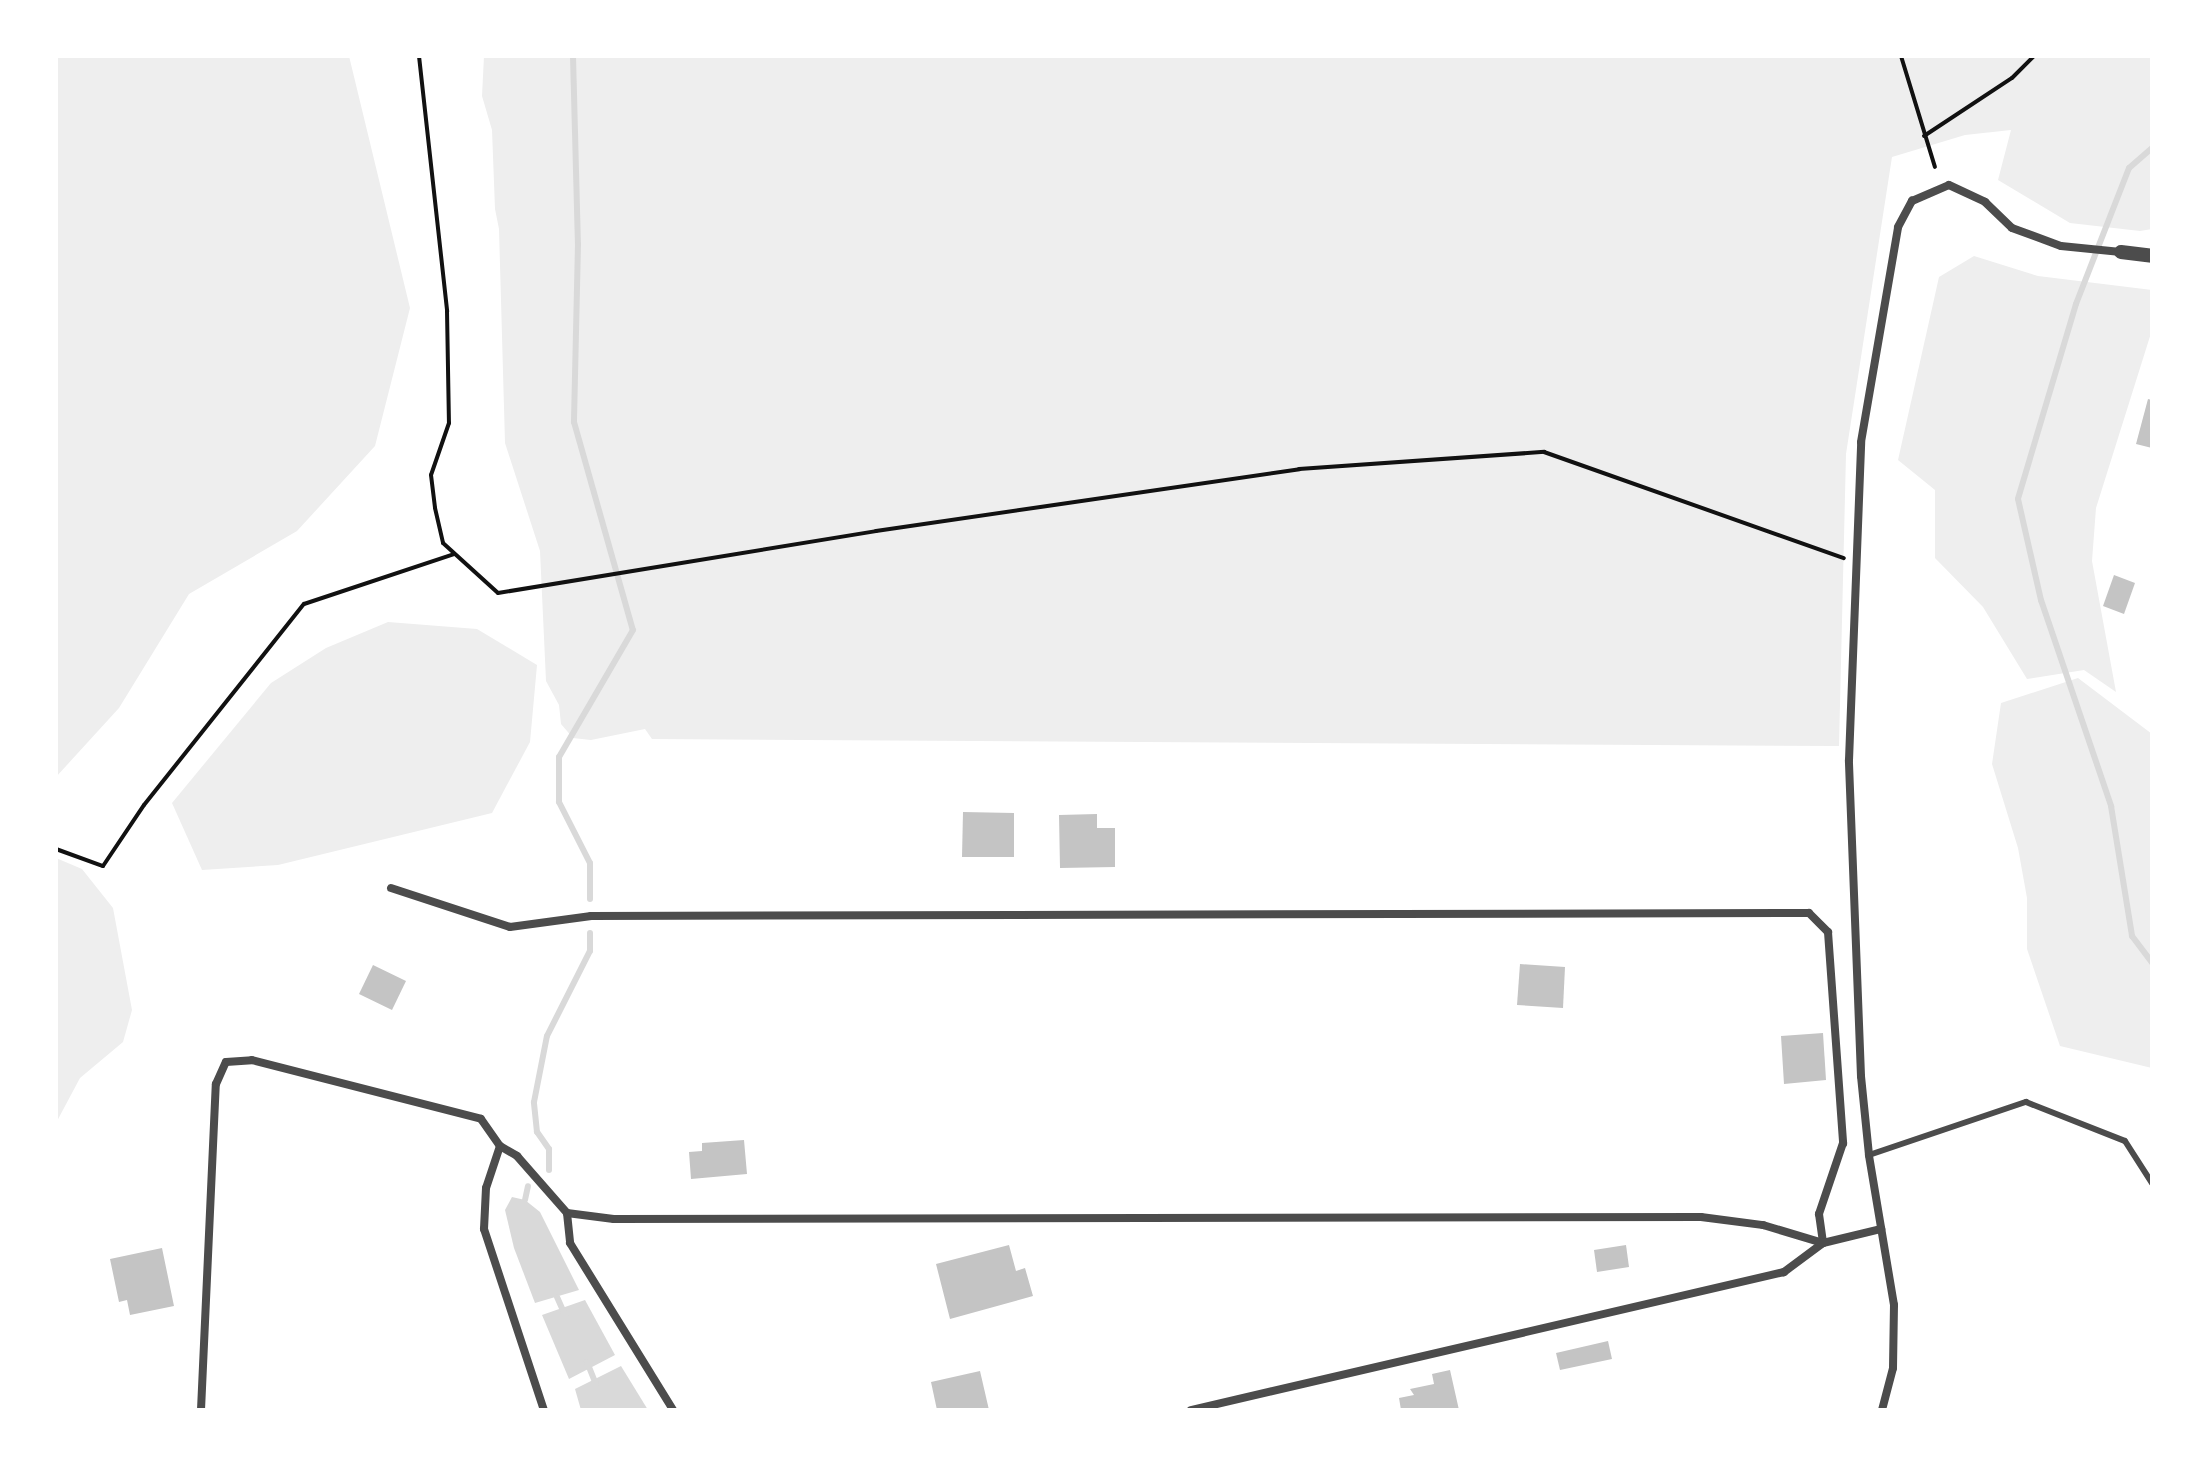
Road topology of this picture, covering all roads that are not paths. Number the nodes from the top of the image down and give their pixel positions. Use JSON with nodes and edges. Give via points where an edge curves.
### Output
{"nodes":[{"id":1,"x":2121,"y":252,"type":"joint"},
{"id":2,"x":2152,"y":256,"type":"edge"},
{"id":3,"x":391,"y":888,"type":"dead end"},
{"id":4,"x":500,"y":1146,"type":"junction"},
{"id":5,"x":1869,"y":1155,"type":"junction"},
{"id":6,"x":2152,"y":1183,"type":"edge"},
{"id":7,"x":567,"y":1213,"type":"junction"},
{"id":8,"x":1881,"y":1229,"type":"junction"},
{"id":9,"x":1823,"y":1243,"type":"junction"},
{"id":10,"x":201,"y":1410,"type":"edge"},
{"id":11,"x":544,"y":1410,"type":"edge"},
{"id":12,"x":673,"y":1410,"type":"edge"},
{"id":13,"x":1191,"y":1410,"type":"edge"},
{"id":14,"x":1882,"y":1410,"type":"edge"}],
"edges":[{"from":1,"to":2,"type":"street"},
{"from":1,"to":5,"type":"street","via":[[2061,246],[2012,228],[1985,202],[1949,185],[1912,201],[1898,227],[1861,442],[1856,562],[1849,789],[1852,922]]},
{"from":3,"to":9,"type":"street","via":[[510,927],[591,916],[1809,913],[1828,932],[1843,1143],[1819,1214]]},
{"from":4,"to":7,"type":"street","via":[[517,1156]]},
{"from":4,"to":10,"type":"street","via":[[481,1119],[252,1060],[226,1062],[216,1084]]},
{"from":4,"to":11,"type":"street","via":[[486,1188],[484,1229]]},
{"from":5,"to":6,"type":"lane","via":[[2026,1102],[2125,1141]]},
{"from":5,"to":8,"type":"street"},
{"from":7,"to":9,"type":"street","via":[[614,1219],[1701,1217],[1763,1225]]},
{"from":7,"to":12,"type":"street","via":[[570,1243]]},
{"from":8,"to":9,"type":"street"},
{"from":8,"to":14,"type":"street","via":[[1894,1305],[1893,1368]]},
{"from":9,"to":13,"type":"street","via":[[1784,1272]]}]}
